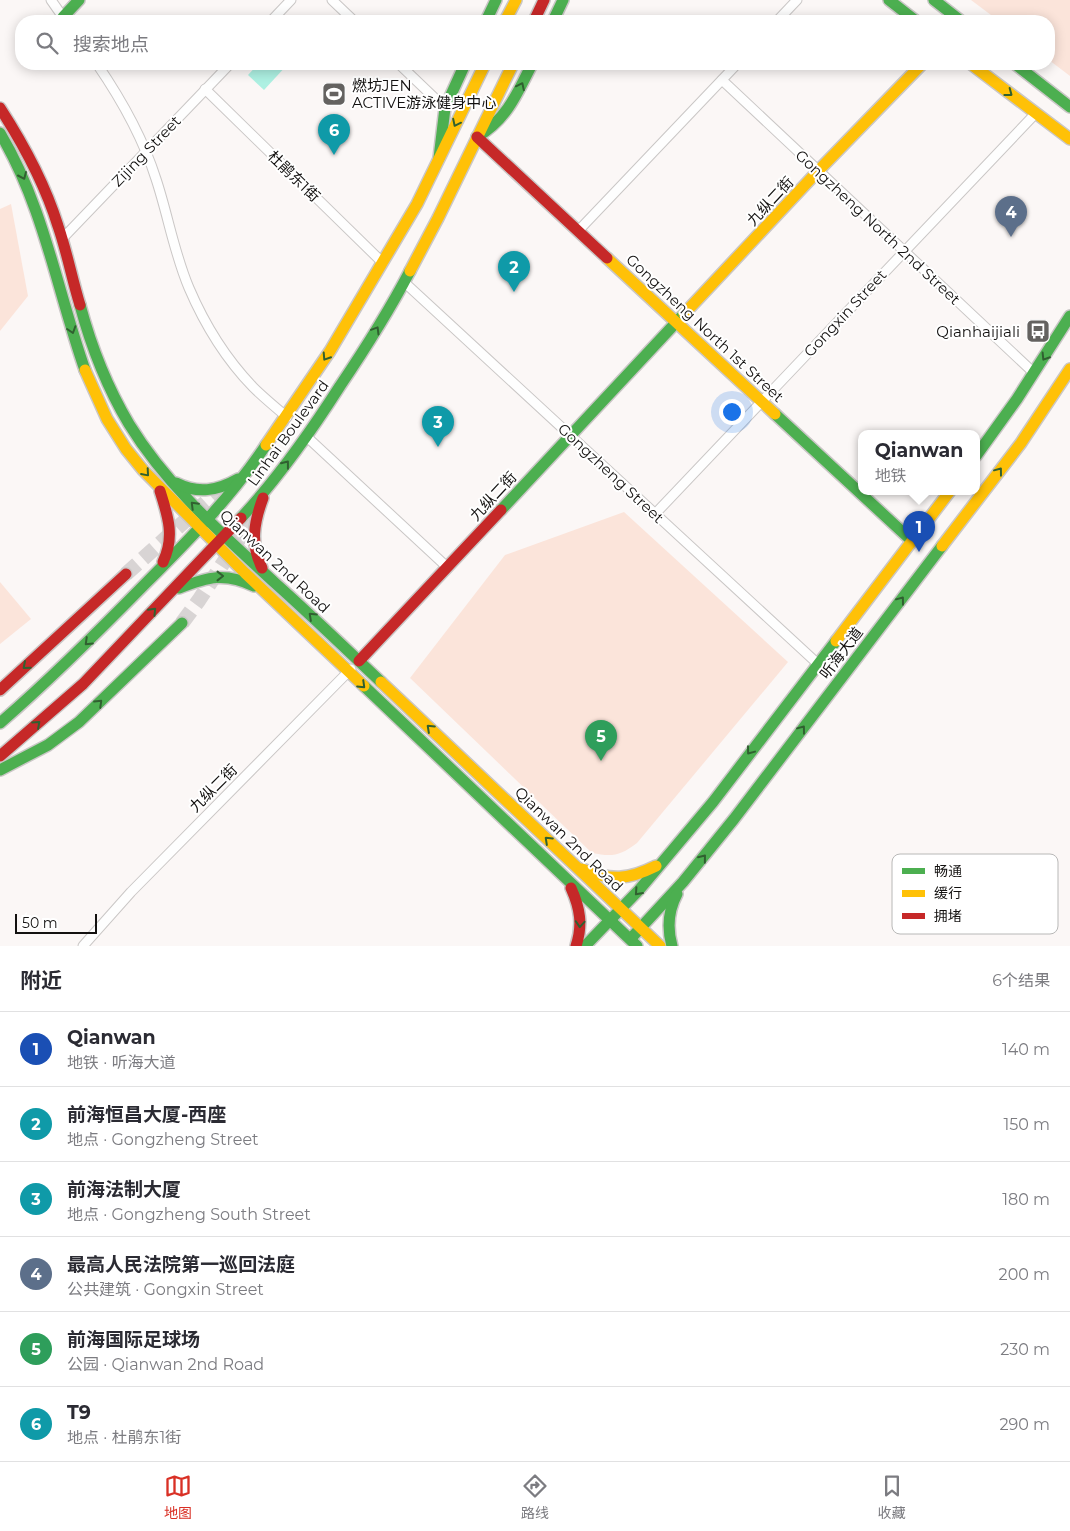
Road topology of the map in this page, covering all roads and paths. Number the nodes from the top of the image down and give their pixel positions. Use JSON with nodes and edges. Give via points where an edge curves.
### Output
{"nodes":[{"id":1,"x":51,"y":0,"type":"edge"},
{"id":2,"x":79,"y":0,"type":"edge"},
{"id":3,"x":291,"y":0,"type":"edge"},
{"id":4,"x":332,"y":0,"type":"edge"},
{"id":5,"x":496,"y":0,"type":"edge"},
{"id":6,"x":516,"y":0,"type":"edge"},
{"id":7,"x":544,"y":0,"type":"edge"},
{"id":8,"x":563,"y":0,"type":"edge"},
{"id":9,"x":797,"y":0,"type":"edge"},
{"id":10,"x":889,"y":0,"type":"edge"},
{"id":11,"x":934,"y":0,"type":"edge"},
{"id":12,"x":62,"y":15,"type":"edge"},
{"id":13,"x":68,"y":15,"type":"edge"},
{"id":14,"x":277,"y":15,"type":"edge"},
{"id":15,"x":348,"y":15,"type":"edge"},
{"id":16,"x":489,"y":15,"type":"edge"},
{"id":17,"x":508,"y":15,"type":"edge"},
{"id":18,"x":537,"y":15,"type":"edge"},
{"id":19,"x":556,"y":15,"type":"edge"},
{"id":20,"x":783,"y":15,"type":"edge"},
{"id":21,"x":908,"y":15,"type":"edge"},
{"id":22,"x":953,"y":15,"type":"edge"},
{"id":23,"x":101,"y":70,"type":"edge"},
{"id":24,"x":224,"y":70,"type":"edge"},
{"id":25,"x":405,"y":70,"type":"edge"},
{"id":26,"x":462,"y":70,"type":"edge"},
{"id":27,"x":482,"y":70,"type":"edge"},
{"id":28,"x":510,"y":70,"type":"edge"},
{"id":29,"x":529,"y":70,"type":"edge"},
{"id":30,"x":731,"y":70,"type":"edge"},
{"id":31,"x":916,"y":70,"type":"edge"},
{"id":32,"x":978,"y":70,"type":"edge"},
{"id":33,"x":1023,"y":70,"type":"edge"},
{"id":34,"x":722,"y":80,"type":"junction"},
{"id":35,"x":205,"y":89,"type":"junction"},
{"id":36,"x":1070,"y":107,"type":"edge"},
{"id":37,"x":0,"y":108,"type":"edge"},
{"id":38,"x":445,"y":108,"type":"junction"},
{"id":39,"x":1036,"y":113,"type":"junction"},
{"id":40,"x":0,"y":133,"type":"edge"},
{"id":41,"x":478,"y":137,"type":"junction"},
{"id":42,"x":1070,"y":140,"type":"edge"},
{"id":43,"x":146,"y":151,"type":"junction"},
{"id":44,"x":438,"y":158,"type":"junction"},
{"id":45,"x":818,"y":171,"type":"junction"},
{"id":46,"x":579,"y":230,"type":"junction"},
{"id":47,"x":62,"y":239,"type":"junction"},
{"id":48,"x":904,"y":251,"type":"junction"},
{"id":49,"x":383,"y":263,"type":"junction"},
{"id":50,"x":404,"y":282,"type":"junction"},
{"id":51,"x":1070,"y":316,"type":"edge"},
{"id":52,"x":677,"y":322,"type":"junction"},
{"id":53,"x":1070,"y":369,"type":"edge"},
{"id":54,"x":1034,"y":373,"type":"junction"},
{"id":55,"x":762,"y":401,"type":"junction"},
{"id":56,"x":287,"y":418,"type":"junction"},
{"id":57,"x":570,"y":435,"type":"junction"},
{"id":58,"x":307,"y":437,"type":"junction"},
{"id":59,"x":980,"y":450,"type":"edge"},
{"id":60,"x":243,"y":476,"type":"junction"},
{"id":61,"x":172,"y":481,"type":"junction"},
{"id":62,"x":159,"y":488,"type":"junction"},
{"id":63,"x":858,"y":491,"type":"edge"},
{"id":64,"x":265,"y":492,"type":"junction"},
{"id":65,"x":863,"y":495,"type":"edge"},
{"id":66,"x":947,"y":495,"type":"edge"},
{"id":67,"x":655,"y":514,"type":"junction"},
{"id":68,"x":208,"y":518,"type":"junction"},
{"id":69,"x":200,"y":528,"type":"junction"},
{"id":70,"x":225,"y":537,"type":"junction"},
{"id":71,"x":912,"y":541,"type":"junction"},
{"id":72,"x":217,"y":546,"type":"junction"},
{"id":73,"x":447,"y":567,"type":"junction"},
{"id":74,"x":160,"y":568,"type":"junction"},
{"id":75,"x":126,"y":574,"type":"tunnel mouth"},
{"id":76,"x":268,"y":577,"type":"junction"},
{"id":77,"x":174,"y":590,"type":"junction"},
{"id":78,"x":268,"y":595,"type":"junction"},
{"id":79,"x":182,"y":622,"type":"tunnel mouth"},
{"id":80,"x":359,"y":661,"type":"junction"},
{"id":81,"x":818,"y":664,"type":"junction"},
{"id":82,"x":348,"y":672,"type":"junction"},
{"id":83,"x":0,"y":690,"type":"edge"},
{"id":84,"x":0,"y":723,"type":"edge"},
{"id":85,"x":0,"y":756,"type":"edge"},
{"id":86,"x":0,"y":770,"type":"edge"},
{"id":87,"x":664,"y":862,"type":"junction"},
{"id":88,"x":572,"y":863,"type":"junction"},
{"id":89,"x":560,"y":873,"type":"junction"},
{"id":90,"x":683,"y":882,"type":"junction"},
{"id":91,"x":622,"y":910,"type":"junction"},
{"id":92,"x":611,"y":921,"type":"junction"},
{"id":93,"x":641,"y":928,"type":"junction"},
{"id":94,"x":630,"y":944,"type":"edge"},
{"id":95,"x":83,"y":946,"type":"edge"},
{"id":96,"x":576,"y":946,"type":"edge"},
{"id":97,"x":585,"y":946,"type":"edge"},
{"id":98,"x":660,"y":946,"type":"edge"},
{"id":99,"x":672,"y":946,"type":"edge"}],
"edges":[{"from":1,"to":12,"type":"street"},
{"from":2,"to":13,"type":"main road"},
{"from":3,"to":14,"type":"street"},
{"from":4,"to":15,"type":"street"},
{"from":5,"to":16,"type":"main road"},
{"from":6,"to":17,"type":"main road"},
{"from":7,"to":18,"type":"main road"},
{"from":8,"to":19,"type":"main road"},
{"from":9,"to":20,"type":"street"},
{"from":10,"to":21,"type":"main road"},
{"from":11,"to":22,"type":"main road"},
{"from":23,"to":43,"type":"street"},
{"from":24,"to":35,"type":"street","name":"Zijing Street"},
{"from":25,"to":38,"type":"street"},
{"from":26,"to":38,"type":"main road"},
{"from":27,"to":44,"type":"main road","name":"Linhai Boulevard","one_way":true},
{"from":28,"to":41,"type":"main road","name":"Linhai Boulevard"},
{"from":41,"to":29,"type":"main road","one_way":true,"via":[[496,125],[505,114]]},
{"from":30,"to":34,"type":"street"},
{"from":31,"to":45,"type":"main road","name":"九纵二街"},
{"from":32,"to":39,"type":"main road","one_way":true},
{"from":33,"to":36,"type":"main road"},
{"from":34,"to":45,"type":"street","name":"Gongzheng North 2nd Street"},
{"from":34,"to":46,"type":"street"},
{"from":35,"to":43,"type":"street","name":"Zijing Street"},
{"from":35,"to":49,"type":"street","name":"杜鹃东1街"},
{"from":37,"to":47,"type":"main road","name":"Qianwan 2nd Road","via":[[34,166]]},
{"from":38,"to":44,"type":"main road"},
{"from":39,"to":42,"type":"main road"},
{"from":39,"to":48,"type":"street","name":"Gongxin Street"},
{"from":40,"to":62,"type":"main road","name":"Qianwan 2nd Road","one_way":true,"via":[[32,199],[86,373],[102,411],[130,455]]},
{"from":41,"to":46,"type":"main road","name":"Gongzheng North 1st Street"},
{"from":41,"to":50,"type":"main road","name":"Linhai Boulevard"},
{"from":43,"to":47,"type":"street","name":"Zijing Street"},
{"from":43,"to":56,"type":"street","via":[[175,252],[197,306],[240,372]]},
{"from":44,"to":49,"type":"main road","name":"Linhai Boulevard","via":[[417,204]]},
{"from":45,"to":48,"type":"street","name":"Gongzheng North 2nd Street"},
{"from":45,"to":52,"type":"main road","name":"九纵二街"},
{"from":46,"to":52,"type":"main road","name":"Gongzheng North 1st Street"},
{"from":47,"to":61,"type":"main road","name":"Qianwan 2nd Road","via":[[81,311],[104,377],[139,440]]},
{"from":48,"to":54,"type":"street","name":"Gongzheng North 2nd Street"},
{"from":48,"to":55,"type":"street","name":"Gongxin Street"},
{"from":49,"to":56,"type":"main road","name":"Linhai Boulevard","one_way":true},
{"from":50,"to":57,"type":"street","name":"Gongzheng Street"},
{"from":58,"to":50,"type":"main road","name":"Linhai Boulevard","one_way":true},
{"from":51,"to":54,"type":"main road","one_way":true},
{"from":52,"to":55,"type":"main road","name":"Gongzheng North 1st Street"},
{"from":52,"to":57,"type":"main road","name":"九纵二街"},
{"from":90,"to":53,"type":"main road","name":"听海大道","one_way":true,"via":[[1021,443]]},
{"from":54,"to":59,"type":"main road"},
{"from":55,"to":63,"type":"main road","name":"Gongzheng North 1st Street"},
{"from":55,"to":67,"type":"street","name":"Gongxin Street"},
{"from":56,"to":60,"type":"main road","name":"Linhai Boulevard"},
{"from":57,"to":67,"type":"street","name":"Gongzheng Street"},
{"from":57,"to":73,"type":"main road","name":"九纵二街"},
{"from":64,"to":58,"type":"main road","name":"Linhai Boulevard","one_way":true},
{"from":58,"to":73,"type":"street"},
{"from":60,"to":61,"type":"main road","via":[[225,486],[204,491],[184,488]]},
{"from":60,"to":68,"type":"main road","name":"Linhai Boulevard"},
{"from":68,"to":61,"type":"main road","name":"Qianwan 2nd Road","one_way":true},
{"from":62,"to":69,"type":"main road","name":"Qianwan 2nd Road"},
{"from":62,"to":74,"type":"main road","via":[[172,531]]},
{"from":64,"to":70,"type":"main road","name":"Linhai Boulevard"},
{"from":64,"to":76,"type":"main road","via":[[253,532],[256,556]]},
{"from":65,"to":71,"type":"main road","name":"Gongzheng North 1st Street"},
{"from":66,"to":71,"type":"main road","name":"听海大道"},
{"from":67,"to":81,"type":"street","name":"Gongzheng Street"},
{"from":68,"to":69,"type":"main road","name":"Linhai Boulevard"},
{"from":68,"to":70,"type":"main road","name":"Qianwan 2nd Road"},
{"from":69,"to":72,"type":"main road","name":"Qianwan 2nd Road"},
{"from":69,"to":74,"type":"main road","name":"Linhai Boulevard"},
{"from":70,"to":72,"type":"main road","name":"Linhai Boulevard"},
{"from":70,"to":76,"type":"main road","name":"Qianwan 2nd Road"},
{"from":71,"to":81,"type":"main road","name":"听海大道"},
{"from":72,"to":77,"type":"main road","name":"Linhai Boulevard"},
{"from":72,"to":78,"type":"main road","name":"Qianwan 2nd Road"},
{"from":73,"to":80,"type":"main road","name":"九纵二街"},
{"from":74,"to":84,"type":"main road","name":"Linhai Boulevard","one_way":true,"via":[[82,648]]},
{"from":75,"to":83,"type":"main road","one_way":true},
{"from":80,"to":76,"type":"main road","name":"Qianwan 2nd Road","one_way":true},
{"from":77,"to":78,"type":"main road","one_way":true,"via":[[202,578],[220,576],[241,580]]},
{"from":85,"to":77,"type":"main road","name":"Linhai Boulevard","one_way":true,"via":[[83,684]]},
{"from":78,"to":82,"type":"main road","name":"Qianwan 2nd Road"},
{"from":86,"to":79,"type":"main road","one_way":true,"via":[[48,745],[79,722]]},
{"from":80,"to":82,"type":"street","name":"九纵二街"},
{"from":88,"to":80,"type":"main road","name":"Qianwan 2nd Road","one_way":true},
{"from":81,"to":87,"type":"main road","name":"听海大道","one_way":true},
{"from":82,"to":89,"type":"main road","name":"Qianwan 2nd Road","one_way":true},
{"from":82,"to":95,"type":"street","name":"九纵二街","via":[[131,892]]},
{"from":87,"to":88,"type":"main road","via":[[644,872],[619,878],[596,875]]},
{"from":87,"to":91,"type":"main road","name":"听海大道","one_way":true},
{"from":88,"to":91,"type":"main road","name":"Qianwan 2nd Road"},
{"from":89,"to":92,"type":"main road","name":"Qianwan 2nd Road"},
{"from":89,"to":96,"type":"main road","one_way":true,"via":[[580,907],[581,928]]},
{"from":90,"to":93,"type":"main road","name":"听海大道"},
{"from":90,"to":99,"type":"main road","via":[[670,909],[668,931]]},
{"from":91,"to":92,"type":"main road","name":"听海大道"},
{"from":91,"to":93,"type":"main road","name":"Qianwan 2nd Road"},
{"from":92,"to":94,"type":"main road","name":"Qianwan 2nd Road"},
{"from":92,"to":97,"type":"main road","name":"听海大道"},
{"from":93,"to":94,"type":"main road","name":"听海大道"},
{"from":93,"to":98,"type":"main road","name":"Qianwan 2nd Road"}]}
